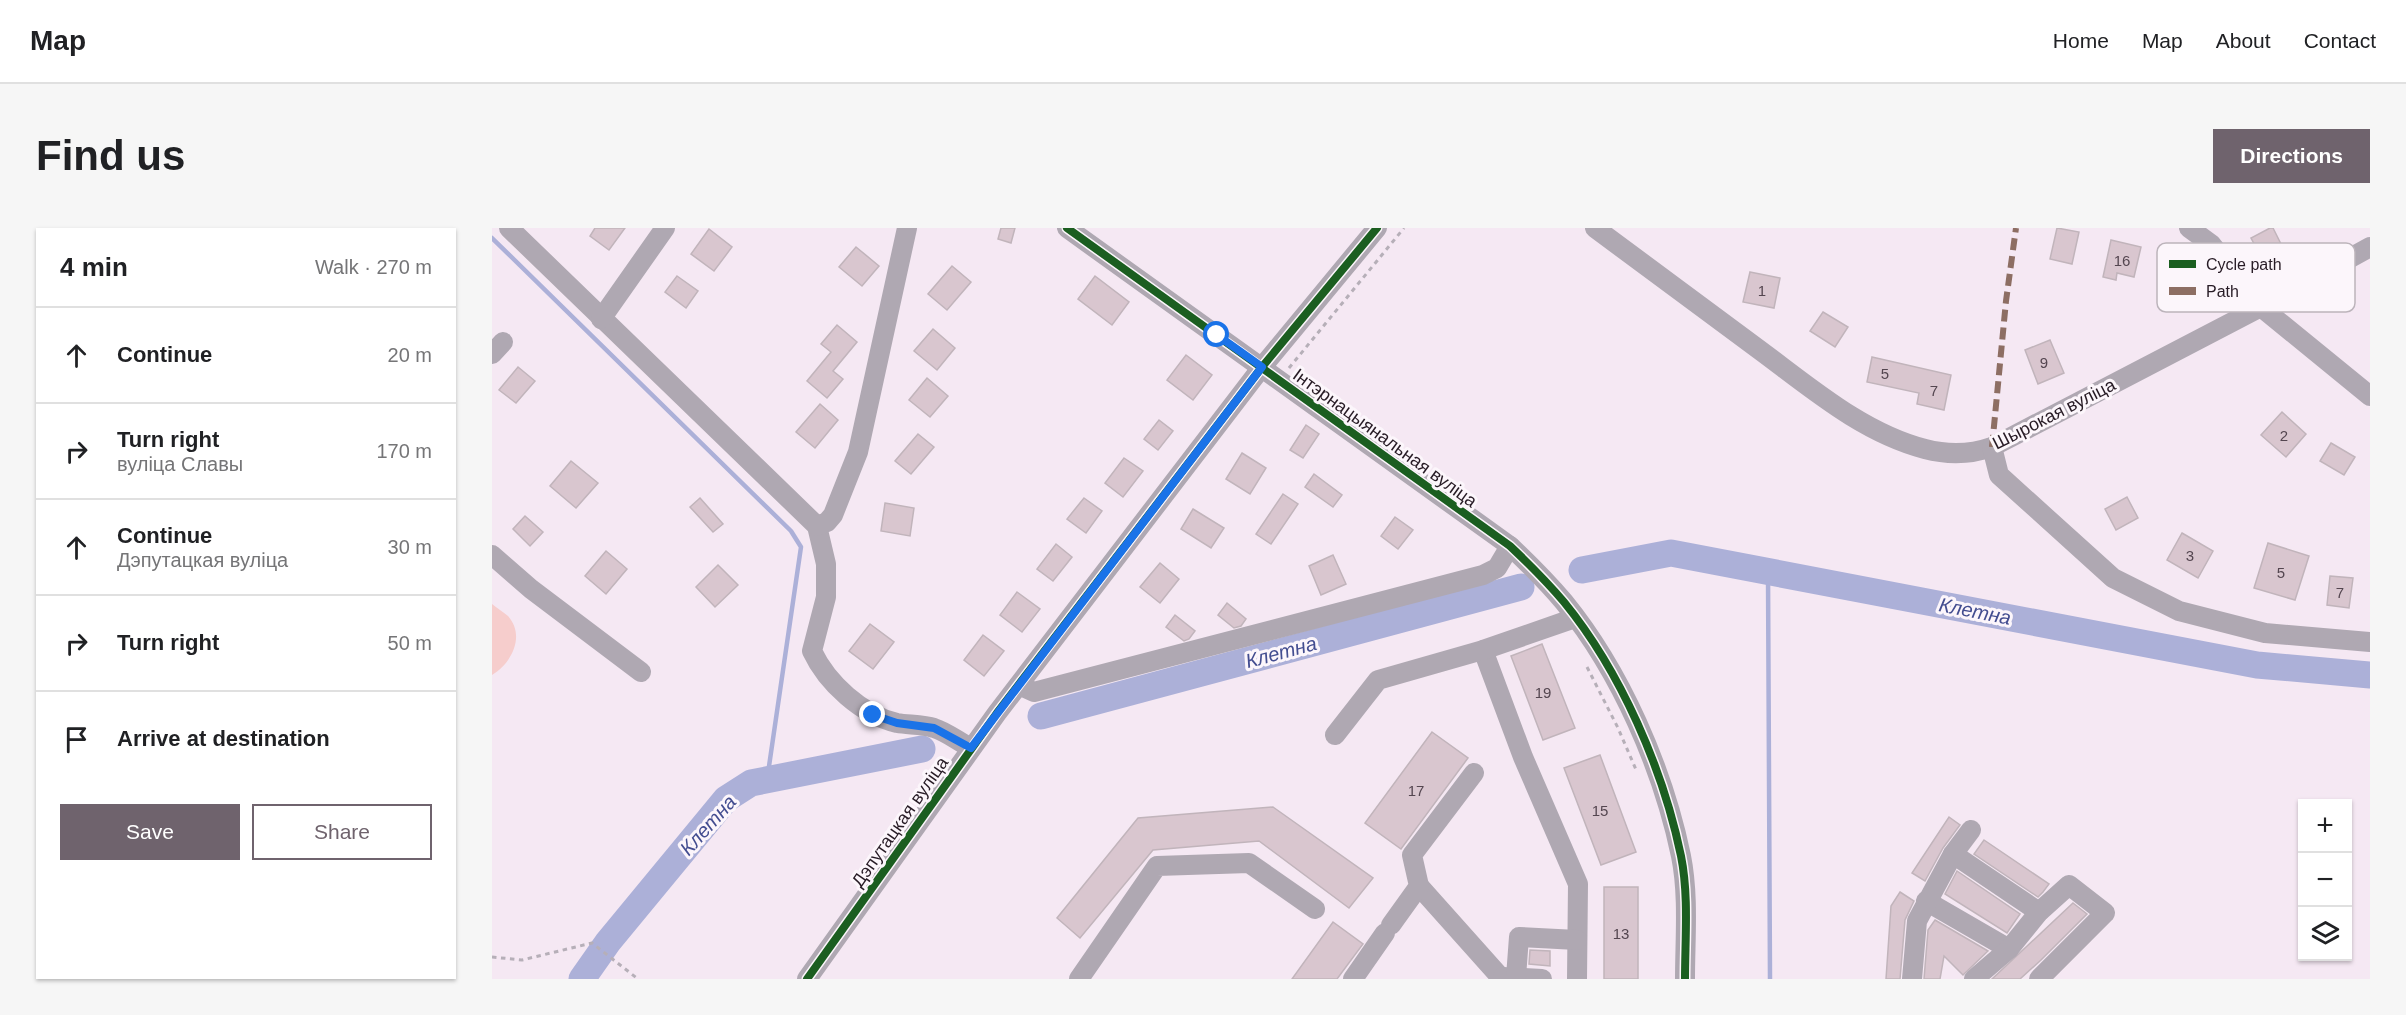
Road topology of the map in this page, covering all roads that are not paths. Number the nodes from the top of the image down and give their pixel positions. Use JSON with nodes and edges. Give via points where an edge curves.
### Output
{"nodes":[{"id":1,"x":509,"y":228,"type":"edge"},
{"id":2,"x":665,"y":228,"type":"edge"},
{"id":3,"x":907,"y":228,"type":"edge"},
{"id":4,"x":1067,"y":228,"type":"edge"},
{"id":5,"x":1377,"y":228,"type":"edge"},
{"id":6,"x":1595,"y":228,"type":"edge"},
{"id":7,"x":2189,"y":228,"type":"edge"},
{"id":8,"x":2210,"y":243,"type":"edge"},
{"id":9,"x":2370,"y":247,"type":"edge"},
{"id":10,"x":2355,"y":256,"type":"edge"},
{"id":11,"x":2261,"y":312,"type":"edge"},
{"id":12,"x":2267,"y":312,"type":"edge"},
{"id":13,"x":602,"y":319,"type":"junction"},
{"id":14,"x":1262,"y":367,"type":"junction"},
{"id":15,"x":2370,"y":396,"type":"edge"},
{"id":16,"x":1992,"y":447,"type":"junction"},
{"id":17,"x":817,"y":526,"type":"junction"},
{"id":18,"x":1510,"y":546,"type":"junction"},
{"id":19,"x":492,"y":555,"type":"edge"},
{"id":20,"x":1575,"y":618,"type":"junction"},
{"id":21,"x":2370,"y":642,"type":"edge"},
{"id":22,"x":1484,"y":650,"type":"junction"},
{"id":23,"x":641,"y":672,"type":"dead end"},
{"id":24,"x":1019,"y":685,"type":"junction"},
{"id":25,"x":1335,"y":735,"type":"dead end"},
{"id":26,"x":971,"y":748,"type":"junction"},
{"id":27,"x":1474,"y":773,"type":"dead end"},
{"id":28,"x":1971,"y":830,"type":"dead end"},
{"id":29,"x":1953,"y":854,"type":"junction"},
{"id":30,"x":1419,"y":886,"type":"junction"},
{"id":31,"x":1926,"y":901,"type":"junction"},
{"id":32,"x":1315,"y":909,"type":"dead end"},
{"id":33,"x":2039,"y":912,"type":"junction"},
{"id":34,"x":1577,"y":940,"type":"junction"},
{"id":35,"x":2009,"y":949,"type":"junction"},
{"id":36,"x":1507,"y":978,"type":"edge"},
{"id":37,"x":807,"y":979,"type":"edge"},
{"id":38,"x":1079,"y":979,"type":"edge"},
{"id":39,"x":1353,"y":979,"type":"edge"},
{"id":40,"x":1542,"y":979,"type":"edge"},
{"id":41,"x":1576,"y":979,"type":"edge"},
{"id":42,"x":1685,"y":979,"type":"edge"},
{"id":43,"x":1912,"y":979,"type":"edge"},
{"id":44,"x":1974,"y":979,"type":"edge"},
{"id":45,"x":2039,"y":979,"type":"edge"}],
"edges":[{"from":1,"to":13,"type":"street"},
{"from":2,"to":13,"type":"street"},
{"from":3,"to":17,"type":"street","via":[[858,452],[833,515]]},
{"from":4,"to":14,"type":"street","name":"Інтэрнацыянальная вуліца"},
{"from":5,"to":14,"type":"street","name":"Дэпутацкая вуліца"},
{"from":6,"to":16,"type":"street","name":"Шырокая вуліца","via":[[1835,406],[1880,432],[1924,449],[1953,454],[1976,453]]},
{"from":7,"to":8,"type":"street"},
{"from":9,"to":10,"type":"street","name":"Шырокая вуліца"},
{"from":11,"to":16,"type":"street","name":"Шырокая вуліца"},
{"from":12,"to":15,"type":"street"},
{"from":13,"to":17,"type":"street"},
{"from":14,"to":18,"type":"street","name":"Інтэрнацыянальная вуліца"},
{"from":14,"to":24,"type":"street","name":"Дэпутацкая вуліца"},
{"from":16,"to":21,"type":"street","via":[[1999,476],[2113,578],[2179,611],[2265,633]]},
{"from":17,"to":26,"type":"street","via":[[826,564],[826,597],[812,651],[819,666],[873,715],[934,728]]},
{"from":18,"to":20,"type":"street","name":"Інтэрнацыянальная вуліца"},
{"from":18,"to":24,"type":"street","via":[[1497,568],[1483,575],[1034,692]]},
{"from":19,"to":23,"type":"street"},
{"from":20,"to":22,"type":"street"},
{"from":20,"to":42,"type":"street","name":"Інтэрнацыянальная вуліца","via":[[1599,651],[1636,722],[1665,795],[1682,858]]},
{"from":22,"to":25,"type":"street","via":[[1378,680]]},
{"from":22,"to":34,"type":"street","via":[[1523,757],[1578,884]]},
{"from":24,"to":26,"type":"street","name":"Дэпутацкая вуліца"},
{"from":26,"to":37,"type":"street","name":"Дэпутацкая вуліца"},
{"from":27,"to":30,"type":"street","via":[[1412,855]]},
{"from":28,"to":29,"type":"street"},
{"from":29,"to":31,"type":"street"},
{"from":29,"to":33,"type":"street"},
{"from":30,"to":36,"type":"street"},
{"from":30,"to":39,"type":"street"},
{"from":31,"to":35,"type":"street"},
{"from":31,"to":43,"type":"street","via":[[1917,921]]},
{"from":32,"to":38,"type":"street","via":[[1249,863],[1157,866]]},
{"from":33,"to":35,"type":"street"},
{"from":33,"to":45,"type":"street","via":[[2069,885],[2105,913]]},
{"from":34,"to":36,"type":"street","via":[[1519,937]]},
{"from":34,"to":41,"type":"street"},
{"from":35,"to":44,"type":"street"},
{"from":36,"to":40,"type":"street"}]}
